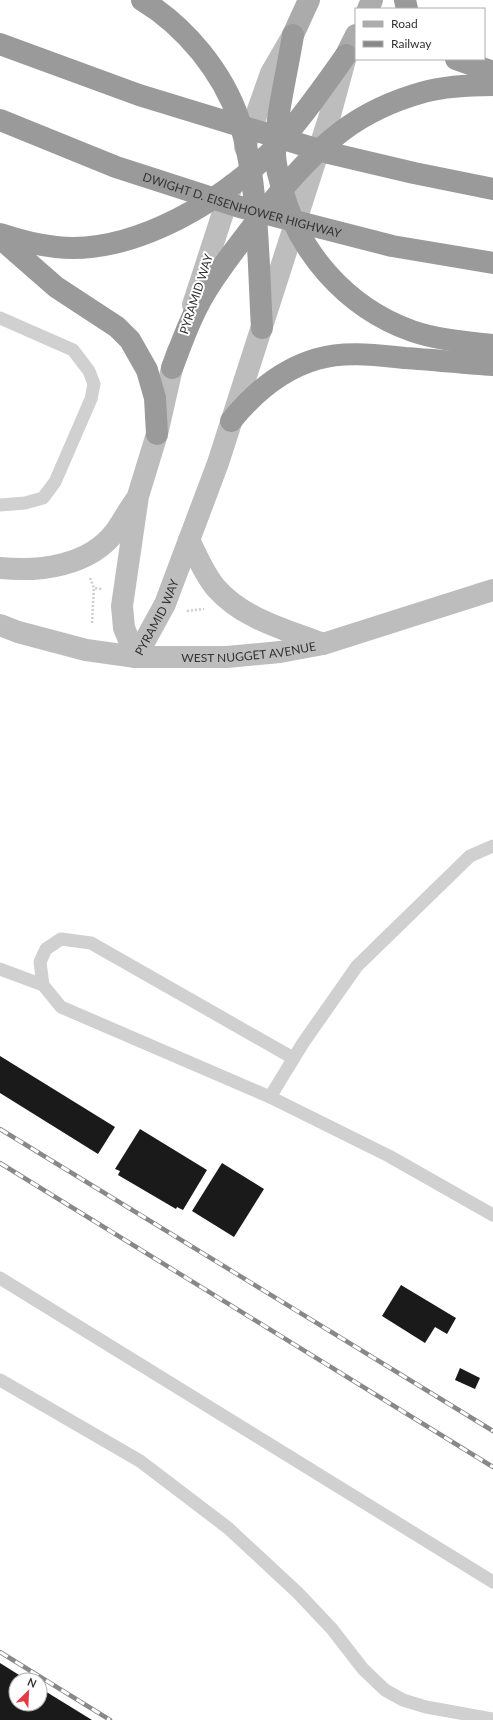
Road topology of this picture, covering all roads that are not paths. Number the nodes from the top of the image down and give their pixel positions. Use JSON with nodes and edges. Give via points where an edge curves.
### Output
{"nodes":[{"id":1,"x":142,"y":0,"type":"edge"},
{"id":2,"x":309,"y":0,"type":"edge"},
{"id":3,"x":293,"y":34,"type":"junction"},
{"id":4,"x":355,"y":37,"type":"edge"},
{"id":5,"x":0,"y":44,"type":"edge"},
{"id":6,"x":346,"y":55,"type":"junction"},
{"id":7,"x":459,"y":60,"type":"edge"},
{"id":8,"x":493,"y":72,"type":"edge"},
{"id":9,"x":493,"y":85,"type":"edge"},
{"id":10,"x":0,"y":120,"type":"edge"},
{"id":11,"x":245,"y":146,"type":"junction"},
{"id":12,"x":276,"y":146,"type":"junction"},
{"id":13,"x":318,"y":153,"type":"junction"},
{"id":14,"x":250,"y":170,"type":"junction"},
{"id":15,"x":232,"y":186,"type":"junction"},
{"id":16,"x":493,"y":189,"type":"edge"},
{"id":17,"x":282,"y":191,"type":"junction"},
{"id":18,"x":256,"y":222,"type":"junction"},
{"id":19,"x":294,"y":224,"type":"junction"},
{"id":20,"x":0,"y":234,"type":"edge"},
{"id":21,"x":0,"y":238,"type":"edge"},
{"id":22,"x":493,"y":263,"type":"edge"},
{"id":23,"x":0,"y":318,"type":"edge"},
{"id":24,"x":262,"y":328,"type":"junction"},
{"id":25,"x":493,"y":345,"type":"edge"},
{"id":26,"x":493,"y":365,"type":"edge"},
{"id":27,"x":172,"y":368,"type":"junction"},
{"id":28,"x":232,"y":421,"type":"junction"},
{"id":29,"x":157,"y":434,"type":"junction"},
{"id":30,"x":138,"y":496,"type":"junction"},
{"id":31,"x":0,"y":505,"type":"edge"},
{"id":32,"x":189,"y":540,"type":"junction"},
{"id":33,"x":0,"y":568,"type":"edge"},
{"id":34,"x":493,"y":590,"type":"edge"},
{"id":35,"x":0,"y":625,"type":"edge"},
{"id":36,"x":323,"y":644,"type":"junction"},
{"id":37,"x":136,"y":657,"type":"junction"},
{"id":38,"x":493,"y":846,"type":"edge"},
{"id":39,"x":0,"y":969,"type":"edge"},
{"id":40,"x":43,"y":985,"type":"junction"},
{"id":41,"x":293,"y":1058,"type":"junction"},
{"id":42,"x":270,"y":1097,"type":"junction"},
{"id":43,"x":493,"y":1215,"type":"edge"},
{"id":44,"x":0,"y":1278,"type":"edge"},
{"id":45,"x":0,"y":1380,"type":"edge"},
{"id":46,"x":493,"y":1582,"type":"edge"},
{"id":47,"x":493,"y":1719,"type":"edge"}],
"edges":[{"from":1,"to":11,"type":"highway","via":[[184,33],[209,63],[239,120]]},
{"from":2,"to":3,"type":"main road","name":"PYRAMID WAY"},
{"from":3,"to":11,"type":"street","name":"PYRAMID WAY","via":[[271,73]]},
{"from":3,"to":12,"type":"highway","via":[[277,119]]},
{"from":4,"to":6,"type":"main road","name":"PYRAMID WAY"},
{"from":5,"to":16,"type":"highway","via":[[139,95],[329,153]]},
{"from":6,"to":12,"type":"highway"},
{"from":6,"to":13,"type":"street","name":"PYRAMID WAY"},
{"from":7,"to":8,"type":"highway"},
{"from":9,"to":13,"type":"highway","via":[[451,87],[396,101],[342,131]]},
{"from":10,"to":22,"type":"highway","name":"DWIGHT D. EISENHOWER HIGHWAY","via":[[116,167],[240,207],[392,246]]},
{"from":11,"to":14,"type":"highway"},
{"from":11,"to":15,"type":"street","name":"PYRAMID WAY"},
{"from":12,"to":14,"type":"highway"},
{"from":12,"to":17,"type":"highway","via":[[275,156]]},
{"from":13,"to":17,"type":"highway"},
{"from":13,"to":19,"type":"street","name":"PYRAMID WAY"},
{"from":14,"to":15,"type":"highway"},
{"from":14,"to":18,"type":"highway"},
{"from":15,"to":20,"type":"highway","via":[[178,220],[116,242],[88,247],[57,248]]},
{"from":15,"to":27,"type":"street","name":"PYRAMID WAY"},
{"from":17,"to":18,"type":"highway"},
{"from":17,"to":19,"type":"highway"},
{"from":18,"to":24,"type":"highway"},
{"from":18,"to":27,"type":"highway","via":[[205,293],[190,321]]},
{"from":19,"to":24,"type":"street","name":"PYRAMID WAY"},
{"from":19,"to":25,"type":"highway","via":[[318,263],[335,282],[353,299],[377,315],[414,332]]},
{"from":21,"to":29,"type":"highway","via":[[56,287],[117,327],[130,340],[147,370],[155,398]]},
{"from":23,"to":31,"type":"lane","via":[[73,350],[89,371],[94,384],[91,400],[55,482],[43,498],[25,503]]},
{"from":24,"to":28,"type":"street","name":"PYRAMID WAY"},
{"from":26,"to":28,"type":"highway","via":[[362,354],[340,354],[316,359],[274,379]]},
{"from":27,"to":29,"type":"street","name":"PYRAMID WAY"},
{"from":28,"to":32,"type":"street","name":"PYRAMID WAY"},
{"from":29,"to":30,"type":"street","name":"PYRAMID WAY"},
{"from":30,"to":33,"type":"street","via":[[115,532],[81,559],[39,568]]},
{"from":30,"to":37,"type":"street","name":"PYRAMID WAY","via":[[122,606],[124,628]]},
{"from":32,"to":36,"type":"street","via":[[215,587],[235,605],[253,617]]},
{"from":32,"to":37,"type":"street","name":"PYRAMID WAY","via":[[164,604]]},
{"from":34,"to":36,"type":"street","name":"WEST NUGGET AVENUE"},
{"from":35,"to":37,"type":"street","name":"WEST NUGGET AVENUE","via":[[86,650]]},
{"from":36,"to":37,"type":"street","name":"WEST NUGGET AVENUE","via":[[280,652],[227,657]]},
{"from":38,"to":41,"type":"lane","via":[[470,856],[357,966]]},
{"from":39,"to":40,"type":"lane"},
{"from":40,"to":41,"type":"lane","via":[[40,962],[46,949],[61,940],[91,943]]},
{"from":40,"to":42,"type":"lane","via":[[61,1006]]},
{"from":41,"to":42,"type":"lane"},
{"from":42,"to":43,"type":"lane","via":[[389,1156]]},
{"from":44,"to":46,"type":"lane"},
{"from":45,"to":47,"type":"lane","via":[[140,1461],[228,1528],[298,1593],[332,1629],[363,1669],[385,1690],[403,1700],[426,1707]]}]}
